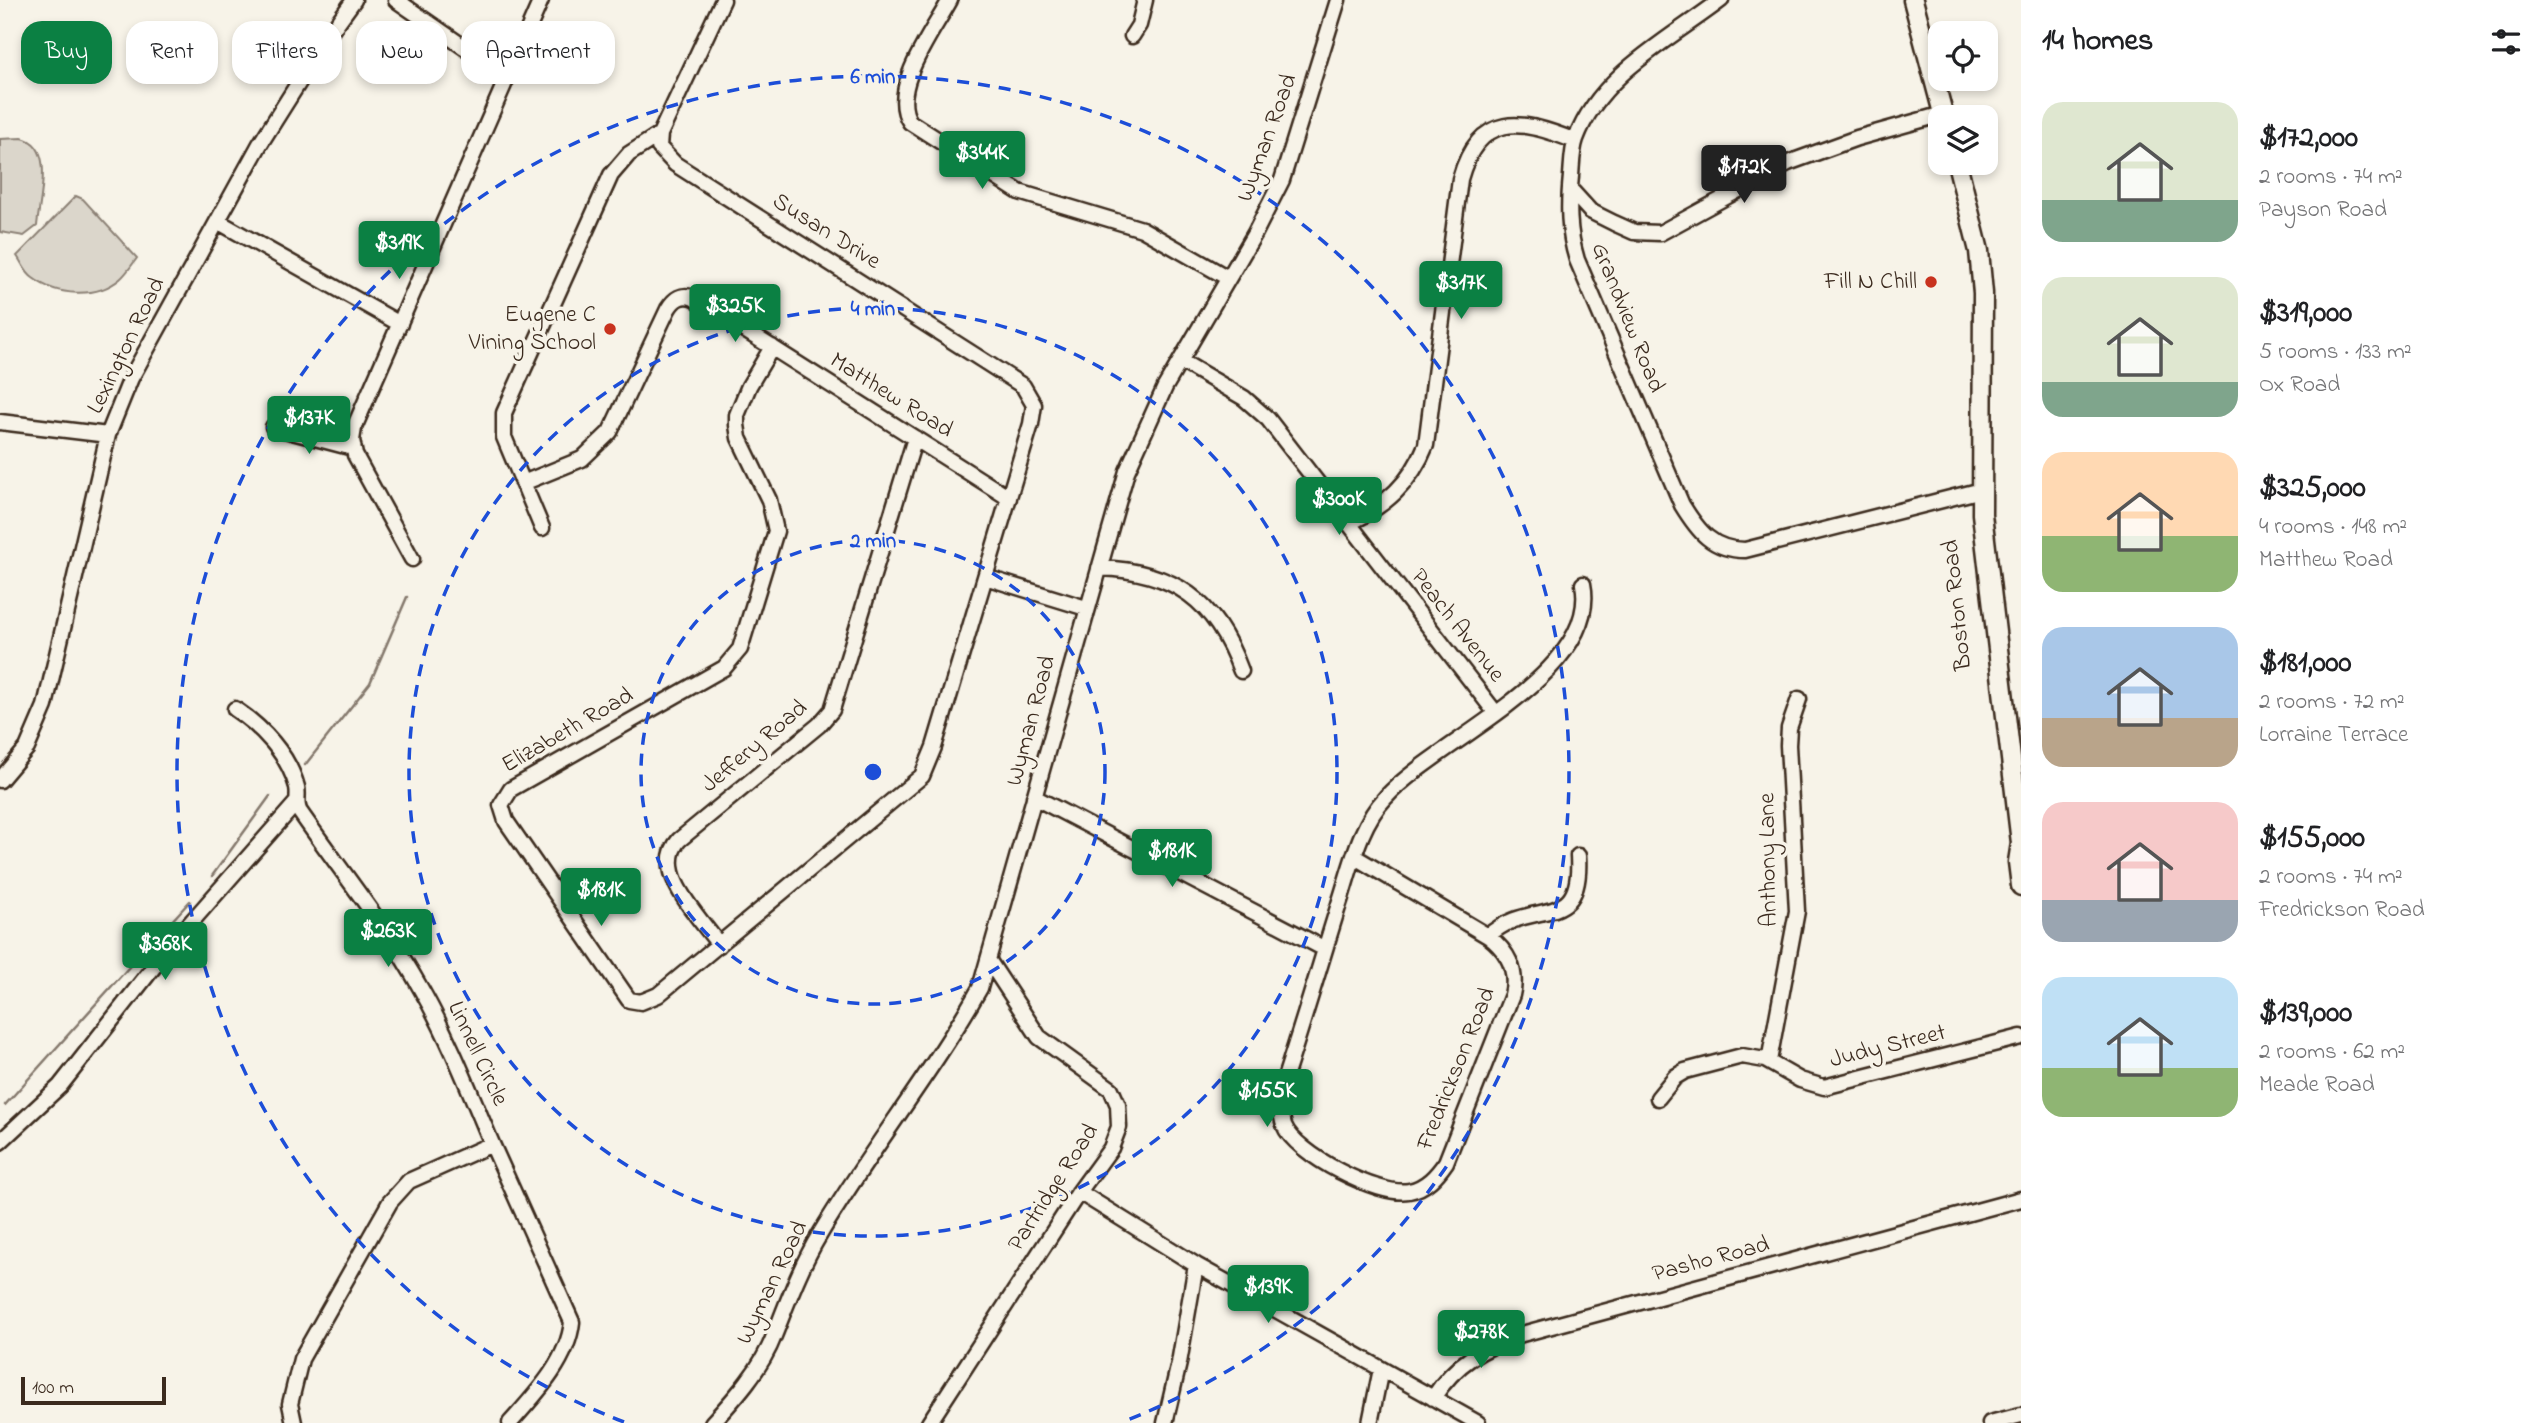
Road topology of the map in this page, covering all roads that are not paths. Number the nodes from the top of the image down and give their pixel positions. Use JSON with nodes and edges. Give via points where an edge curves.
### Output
{"nodes":[{"id":1,"x":354,"y":0,"type":"edge"},
{"id":2,"x":396,"y":0,"type":"edge"},
{"id":3,"x":541,"y":0,"type":"edge"},
{"id":4,"x":723,"y":0,"type":"edge"},
{"id":5,"x":950,"y":0,"type":"edge"},
{"id":6,"x":1144,"y":0,"type":"edge"},
{"id":7,"x":1338,"y":0,"type":"edge"},
{"id":8,"x":1721,"y":0,"type":"edge"},
{"id":9,"x":1913,"y":0,"type":"edge"},
{"id":10,"x":532,"y":21,"type":"edge"},
{"id":11,"x":1132,"y":36,"type":"dead end"},
{"id":12,"x":461,"y":45,"type":"edge"},
{"id":13,"x":503,"y":84,"type":"edge"},
{"id":14,"x":1941,"y":105,"type":"edge"},
{"id":15,"x":1928,"y":120,"type":"edge"},
{"id":16,"x":660,"y":134,"type":"junction"},
{"id":17,"x":1575,"y":141,"type":"junction"},
{"id":18,"x":1961,"y":175,"type":"edge"},
{"id":19,"x":1570,"y":189,"type":"junction"},
{"id":20,"x":219,"y":222,"type":"junction"},
{"id":21,"x":1228,"y":278,"type":"junction"},
{"id":22,"x":400,"y":324,"type":"junction"},
{"id":23,"x":772,"y":347,"type":"junction"},
{"id":24,"x":1181,"y":361,"type":"junction"},
{"id":25,"x":0,"y":422,"type":"edge"},
{"id":26,"x":1981,"y":424,"type":"junction"},
{"id":27,"x":273,"y":427,"type":"dead end"},
{"id":28,"x":108,"y":435,"type":"junction"},
{"id":29,"x":915,"y":438,"type":"junction"},
{"id":30,"x":353,"y":448,"type":"junction"},
{"id":31,"x":523,"y":483,"type":"junction"},
{"id":32,"x":1974,"y":492,"type":"junction"},
{"id":33,"x":1009,"y":498,"type":"junction"},
{"id":34,"x":1350,"y":523,"type":"junction"},
{"id":35,"x":542,"y":528,"type":"dead end"},
{"id":36,"x":412,"y":559,"type":"dead end"},
{"id":37,"x":1099,"y":568,"type":"junction"},
{"id":38,"x":985,"y":577,"type":"junction"},
{"id":39,"x":1583,"y":584,"type":"dead end"},
{"id":40,"x":1086,"y":608,"type":"junction"},
{"id":41,"x":1241,"y":671,"type":"dead end"},
{"id":42,"x":1800,"y":699,"type":"dead end"},
{"id":43,"x":235,"y":709,"type":"dead end"},
{"id":44,"x":1496,"y":712,"type":"junction"},
{"id":45,"x":0,"y":780,"type":"edge"},
{"id":46,"x":1034,"y":797,"type":"junction"},
{"id":47,"x":297,"y":802,"type":"junction"},
{"id":48,"x":1578,"y":856,"type":"dead end"},
{"id":49,"x":1354,"y":857,"type":"junction"},
{"id":50,"x":2018,"y":862,"type":"junction"},
{"id":51,"x":2021,"y":886,"type":"edge"},
{"id":52,"x":1488,"y":936,"type":"junction"},
{"id":53,"x":719,"y":945,"type":"junction"},
{"id":54,"x":1325,"y":949,"type":"junction"},
{"id":55,"x":989,"y":961,"type":"junction"},
{"id":56,"x":2021,"y":1037,"type":"edge"},
{"id":57,"x":1769,"y":1061,"type":"junction"},
{"id":58,"x":1658,"y":1098,"type":"dead end"},
{"id":59,"x":2,"y":1139,"type":"edge"},
{"id":60,"x":492,"y":1144,"type":"junction"},
{"id":61,"x":1079,"y":1192,"type":"junction"},
{"id":62,"x":2021,"y":1199,"type":"edge"},
{"id":63,"x":1196,"y":1265,"type":"junction"},
{"id":64,"x":1381,"y":1368,"type":"junction"},
{"id":65,"x":1433,"y":1398,"type":"junction"},
{"id":66,"x":2021,"y":1415,"type":"edge"},
{"id":67,"x":294,"y":1423,"type":"edge"},
{"id":68,"x":510,"y":1423,"type":"edge"},
{"id":69,"x":712,"y":1423,"type":"edge"},
{"id":70,"x":929,"y":1423,"type":"edge"},
{"id":71,"x":1165,"y":1423,"type":"edge"},
{"id":72,"x":1370,"y":1423,"type":"edge"},
{"id":73,"x":1478,"y":1423,"type":"edge"},
{"id":74,"x":1990,"y":1423,"type":"edge"}],
"edges":[{"from":1,"to":20,"type":"street","name":"Lexington Road","via":[[260,144]]},
{"from":2,"to":12,"type":"street"},
{"from":3,"to":10,"type":"street"},
{"from":4,"to":16,"type":"street"},
{"from":5,"to":21,"type":"street","via":[[904,90],[903,109],[910,122],[1019,192],[1142,229]]},
{"from":6,"to":11,"type":"street"},
{"from":7,"to":21,"type":"street","name":"Wyman Road","via":[[1282,180]]},
{"from":8,"to":17,"type":"street","name":"Grandview Road","via":[[1614,81],[1588,113]]},
{"from":9,"to":14,"type":"main road"},
{"from":13,"to":22,"type":"street"},
{"from":15,"to":19,"type":"street","via":[[1857,138],[1788,163],[1660,233],[1634,232],[1614,223],[1590,211]]},
{"from":16,"to":31,"type":"street","via":[[629,154],[611,175],[504,413],[504,437]]},
{"from":16,"to":33,"type":"street","name":"Susan Drive","via":[[659,147],[675,164],[1023,386],[1032,397],[1034,411]]},
{"from":17,"to":19,"type":"street","name":"Grandview Road"},
{"from":17,"to":34,"type":"street","via":[[1528,125],[1504,125],[1484,134],[1469,153],[1460,179],[1426,445],[1401,488]]},
{"from":18,"to":26,"type":"main road","name":"Boston Road","via":[[1979,251],[1983,296]]},
{"from":19,"to":32,"type":"street","name":"Grandview Road","via":[[1569,230],[1577,260],[1682,505],[1709,540],[1731,550],[1745,550]]},
{"from":20,"to":22,"type":"street"},
{"from":20,"to":28,"type":"street","name":"Lexington Road","via":[[131,378]]},
{"from":21,"to":24,"type":"street","name":"Wyman Road"},
{"from":22,"to":30,"type":"street","via":[[354,428]]},
{"from":23,"to":29,"type":"street","name":"Matthew Road"},
{"from":23,"to":31,"type":"street","name":"Matthew Road","via":[[694,298],[678,298],[668,309],[610,432],[582,459]]},
{"from":23,"to":53,"type":"street","name":"Elizabeth Road","via":[[737,415],[739,439],[769,500],[776,531],[740,649],[724,668],[511,789],[501,805],[506,821],[629,1000],[641,1002],[658,995]]},
{"from":24,"to":34,"type":"street","name":"Peach Avenue","via":[[1244,398],[1268,419]]},
{"from":24,"to":37,"type":"street","name":"Wyman Road","via":[[1139,440]]},
{"from":25,"to":28,"type":"street"},
{"from":26,"to":32,"type":"main road","name":"Boston Road"},
{"from":26,"to":50,"type":"main road","name":"Boston Road","via":[[1984,543],[2021,843]]},
{"from":27,"to":30,"type":"street"},
{"from":28,"to":45,"type":"street","name":"Lexington Road","via":[[45,706],[27,748]]},
{"from":29,"to":33,"type":"street","name":"Matthew Road"},
{"from":29,"to":53,"type":"street","name":"Jeffery Road","via":[[832,710],[679,840],[670,854],[672,876]]},
{"from":30,"to":36,"type":"street"},
{"from":31,"to":35,"type":"street"},
{"from":32,"to":50,"type":"main road","name":"Boston Road","via":[[1976,565],[2012,846]]},
{"from":33,"to":38,"type":"street","name":"Susan Drive"},
{"from":34,"to":44,"type":"street","name":"Peach Avenue"},
{"from":37,"to":40,"type":"street","name":"Wyman Road"},
{"from":37,"to":41,"type":"street","via":[[1156,579],[1194,597],[1216,618]]},
{"from":38,"to":40,"type":"street"},
{"from":38,"to":53,"type":"street","name":"Elizabeth Road","via":[[922,776]]},
{"from":39,"to":44,"type":"street","name":"Fredrickson Road","via":[[1587,602],[1574,638],[1560,659]]},
{"from":40,"to":46,"type":"street","name":"Wyman Road"},
{"from":42,"to":57,"type":"street","name":"Anthony Lane","via":[[1788,745],[1797,911]]},
{"from":43,"to":47,"type":"street","name":"Linnell Circle","via":[[261,726],[297,788]]},
{"from":44,"to":49,"type":"street","name":"Fredrickson Road","via":[[1387,795],[1368,821]]},
{"from":46,"to":54,"type":"street"},
{"from":46,"to":55,"type":"street","name":"Wyman Road"},
{"from":47,"to":59,"type":"street","via":[[172,945],[60,1086]]},
{"from":47,"to":60,"type":"street","name":"Linnell Circle","via":[[420,987]]},
{"from":48,"to":52,"type":"street","via":[[1579,884],[1569,902],[1510,920]]},
{"from":49,"to":52,"type":"street","name":"Fredrickson Road"},
{"from":49,"to":54,"type":"street","name":"Fredrickson Road"},
{"from":50,"to":51,"type":"main road","name":"Boston Road"},
{"from":52,"to":54,"type":"street","name":"Fredrickson Road","via":[[1510,962],[1515,981],[1512,995],[1446,1162],[1437,1175],[1410,1191],[1394,1192],[1353,1177],[1304,1148],[1284,1125],[1282,1087]]},
{"from":55,"to":61,"type":"street","name":"Partridge Road","via":[[1031,1028],[1055,1051],[1106,1084],[1115,1096],[1120,1116],[1116,1137]]},
{"from":55,"to":69,"type":"street","name":"Wyman Road","via":[[967,1011],[820,1233],[799,1270],[774,1338],[745,1384]]},
{"from":56,"to":57,"type":"street","name":"Judy Street","via":[[1833,1086],[1805,1082]]},
{"from":57,"to":58,"type":"street","name":"Judy Street","via":[[1742,1056],[1703,1065],[1675,1077]]},
{"from":60,"to":67,"type":"street","name":"Linnell Circle","via":[[409,1181],[390,1202],[301,1359],[290,1404]]},
{"from":60,"to":68,"type":"street","name":"Linnell Circle","via":[[572,1322],[560,1358]]},
{"from":61,"to":63,"type":"street"},
{"from":61,"to":70,"type":"street","name":"Partridge Road"},
{"from":62,"to":65,"type":"street","name":"Pasho Road","via":[[1521,1334],[1466,1359]]},
{"from":63,"to":64,"type":"street"},
{"from":63,"to":71,"type":"street"},
{"from":64,"to":65,"type":"street"},
{"from":64,"to":72,"type":"street"},
{"from":65,"to":73,"type":"street"},
{"from":66,"to":74,"type":"street"}]}
